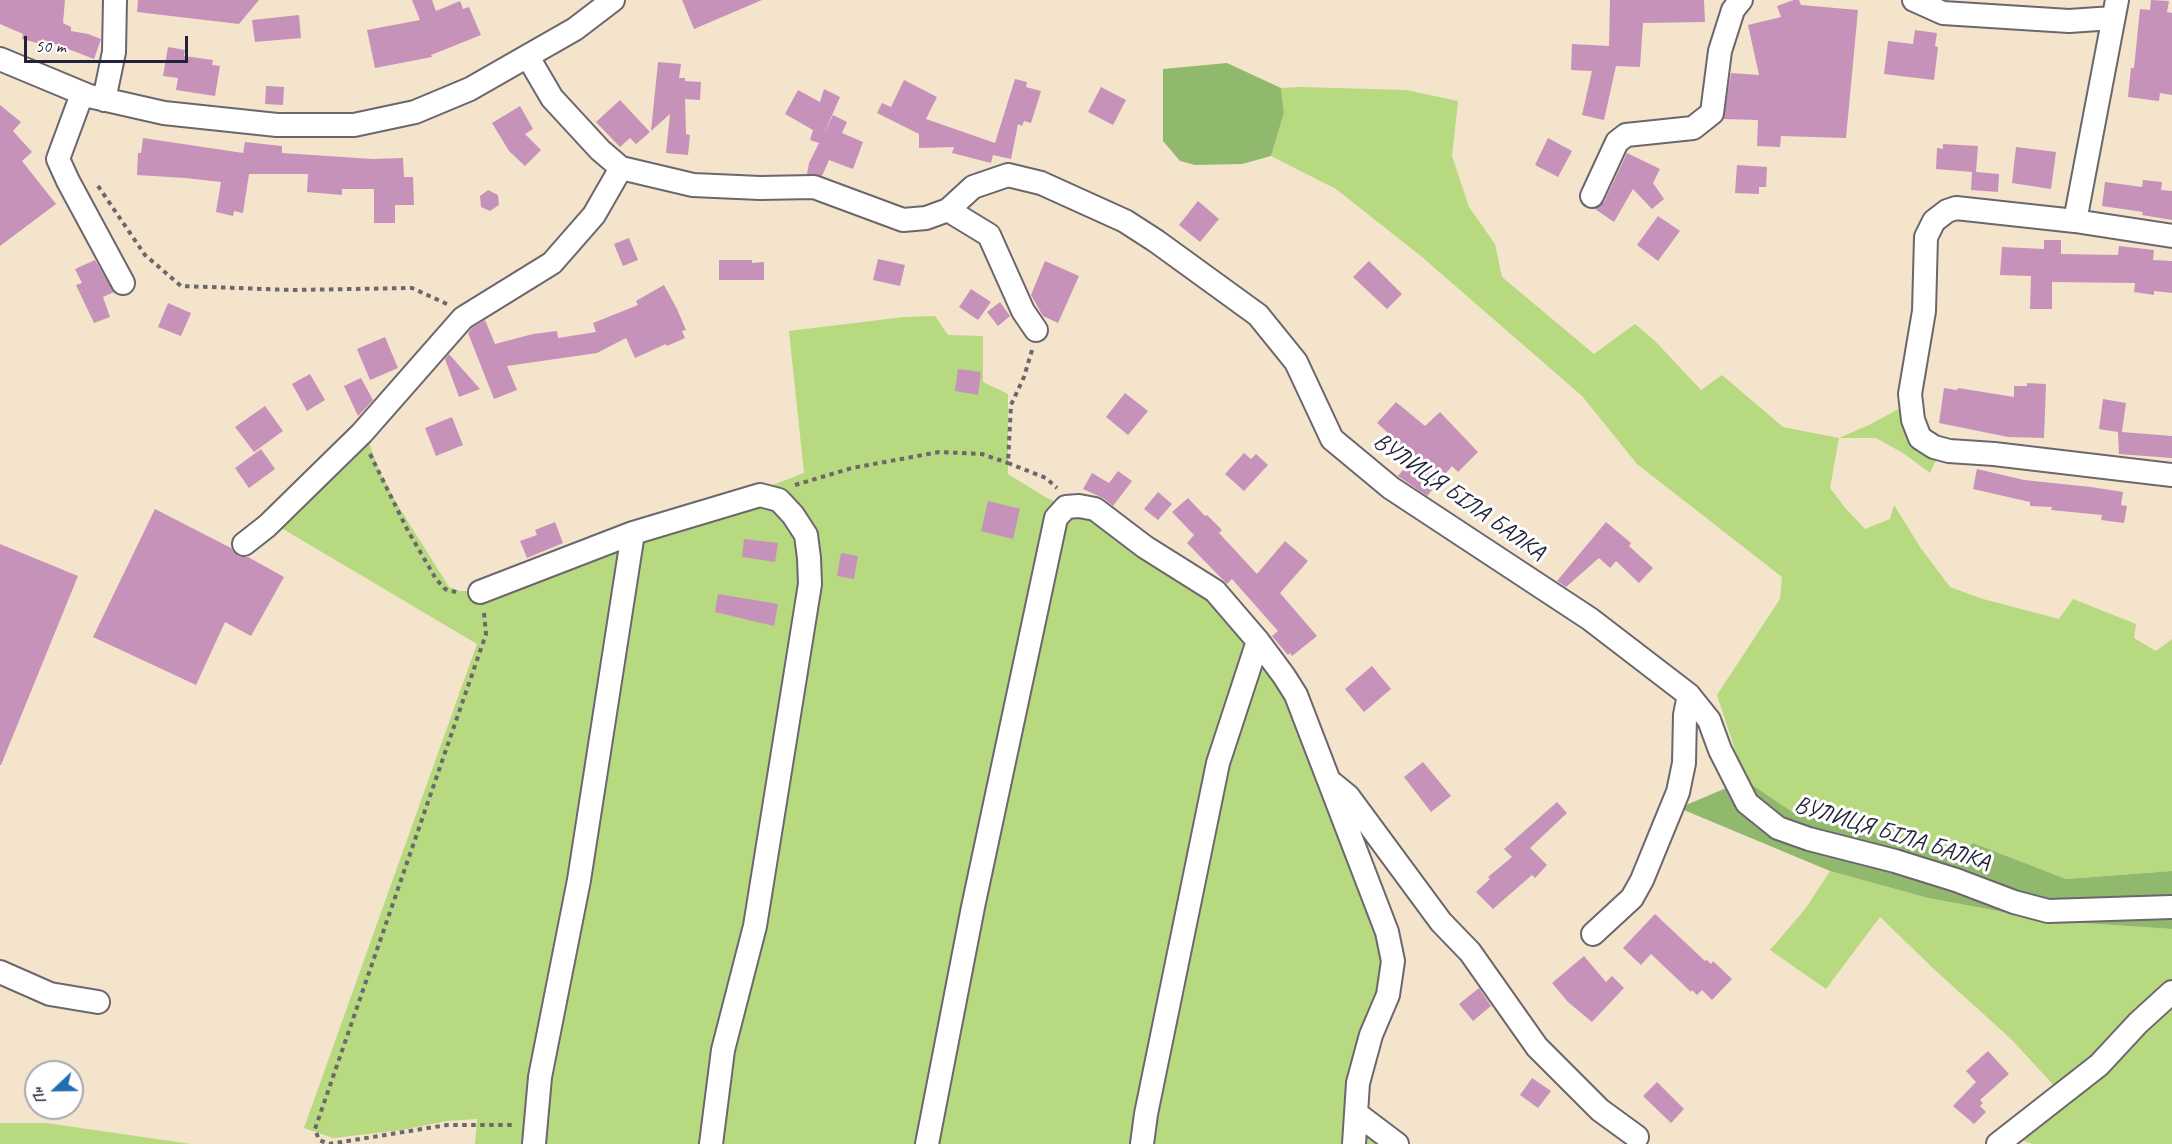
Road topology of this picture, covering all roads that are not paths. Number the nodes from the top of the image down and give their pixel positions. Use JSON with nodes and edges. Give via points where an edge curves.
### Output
{"nodes":[{"id":1,"x":115,"y":0,"type":"edge"},
{"id":2,"x":613,"y":0,"type":"edge"},
{"id":3,"x":1741,"y":0,"type":"edge"},
{"id":4,"x":1914,"y":0,"type":"edge"},
{"id":5,"x":2115,"y":9,"type":"edge"},
{"id":6,"x":528,"y":57,"type":"junction"},
{"id":7,"x":0,"y":59,"type":"edge"},
{"id":8,"x":82,"y":94,"type":"junction"},
{"id":9,"x":104,"y":100,"type":"junction"},
{"id":10,"x":621,"y":168,"type":"junction"},
{"id":11,"x":1592,"y":196,"type":"dead end"},
{"id":12,"x":948,"y":210,"type":"junction"},
{"id":13,"x":2075,"y":221,"type":"junction"},
{"id":14,"x":2172,"y":236,"type":"edge"},
{"id":15,"x":123,"y":283,"type":"dead end"},
{"id":16,"x":1036,"y":330,"type":"road end"},
{"id":17,"x":2172,"y":475,"type":"edge"},
{"id":18,"x":633,"y":533,"type":"junction"},
{"id":19,"x":244,"y":544,"type":"dead end"},
{"id":20,"x":480,"y":592,"type":"road end"},
{"id":21,"x":1258,"y":641,"type":"junction"},
{"id":22,"x":1689,"y":695,"type":"junction"},
{"id":23,"x":1329,"y":780,"type":"junction"},
{"id":24,"x":2172,"y":907,"type":"edge"},
{"id":25,"x":1593,"y":934,"type":"dead end"},
{"id":26,"x":0,"y":972,"type":"edge"},
{"id":27,"x":2172,"y":992,"type":"edge"},
{"id":28,"x":98,"y":1002,"type":"dead end"},
{"id":29,"x":1356,"y":1113,"type":"junction"},
{"id":30,"x":535,"y":1135,"type":"edge"},
{"id":31,"x":1637,"y":1137,"type":"dead end"},
{"id":32,"x":711,"y":1144,"type":"edge"},
{"id":33,"x":927,"y":1144,"type":"edge"},
{"id":34,"x":1142,"y":1144,"type":"edge"},
{"id":35,"x":1354,"y":1144,"type":"edge"},
{"id":36,"x":1397,"y":1144,"type":"edge"},
{"id":37,"x":1998,"y":1144,"type":"edge"}],
"edges":[{"from":1,"to":9,"type":"street","via":[[114,52]]},
{"from":2,"to":6,"type":"street"},
{"from":3,"to":11,"type":"street","via":[[1733,10],[1720,51],[1712,112],[1693,128],[1626,135],[1617,142]]},
{"from":4,"to":5,"type":"street","via":[[1942,14],[2069,21]]},
{"from":5,"to":13,"type":"street"},
{"from":6,"to":9,"type":"street","via":[[470,89],[416,112],[354,125],[277,125],[164,113]]},
{"from":6,"to":10,"type":"street","name":"ВУЛИЦЯ БІЛА БАЛКА","via":[[552,98]]},
{"from":7,"to":8,"type":"street"},
{"from":8,"to":9,"type":"street"},
{"from":8,"to":15,"type":"street","via":[[58,159]]},
{"from":10,"to":12,"type":"street","name":"ВУЛИЦЯ БІЛА БАЛКА","via":[[693,185],[814,187],[903,220],[926,218]]},
{"from":10,"to":19,"type":"street","via":[[594,215],[552,263],[463,318],[362,434]]},
{"from":12,"to":16,"type":"street","via":[[989,235],[1023,311]]},
{"from":12,"to":22,"type":"street","name":"ВУЛИЦЯ БІЛА БАЛКА","via":[[973,187],[1008,176],[1041,183],[1125,221],[1156,241],[1258,315],[1296,362],[1332,439],[1391,488],[1590,619]]},
{"from":13,"to":14,"type":"street"},
{"from":13,"to":17,"type":"street","via":[[1956,208],[1934,221],[1926,237],[1924,311],[1910,394],[1913,420],[1920,438],[1949,451]]},
{"from":18,"to":20,"type":"street"},
{"from":18,"to":30,"type":"street","via":[[579,880],[540,1077]]},
{"from":18,"to":32,"type":"street","via":[[760,495],[779,500],[806,535],[810,584],[755,926],[723,1050]]},
{"from":21,"to":23,"type":"street","via":[[1296,695]]},
{"from":21,"to":33,"type":"street","via":[[1215,591],[1145,547],[1095,509],[1066,507],[1056,518]]},
{"from":21,"to":34,"type":"street","via":[[1218,763]]},
{"from":22,"to":24,"type":"street","name":"ВУЛИЦЯ БІЛА БАЛКА","via":[[1709,720],[1747,803],[1778,828],[2048,911]]},
{"from":22,"to":25,"type":"street","via":[[1678,792],[1632,898]]},
{"from":23,"to":29,"type":"street","via":[[1387,932],[1393,961],[1388,995],[1371,1035],[1358,1083]]},
{"from":23,"to":31,"type":"street","via":[[1348,796],[1442,922],[1470,952],[1537,1047],[1600,1110]]},
{"from":26,"to":28,"type":"street","via":[[50,994]]},
{"from":27,"to":37,"type":"street","via":[[2098,1065]]},
{"from":29,"to":35,"type":"street"},
{"from":29,"to":36,"type":"street"}]}
